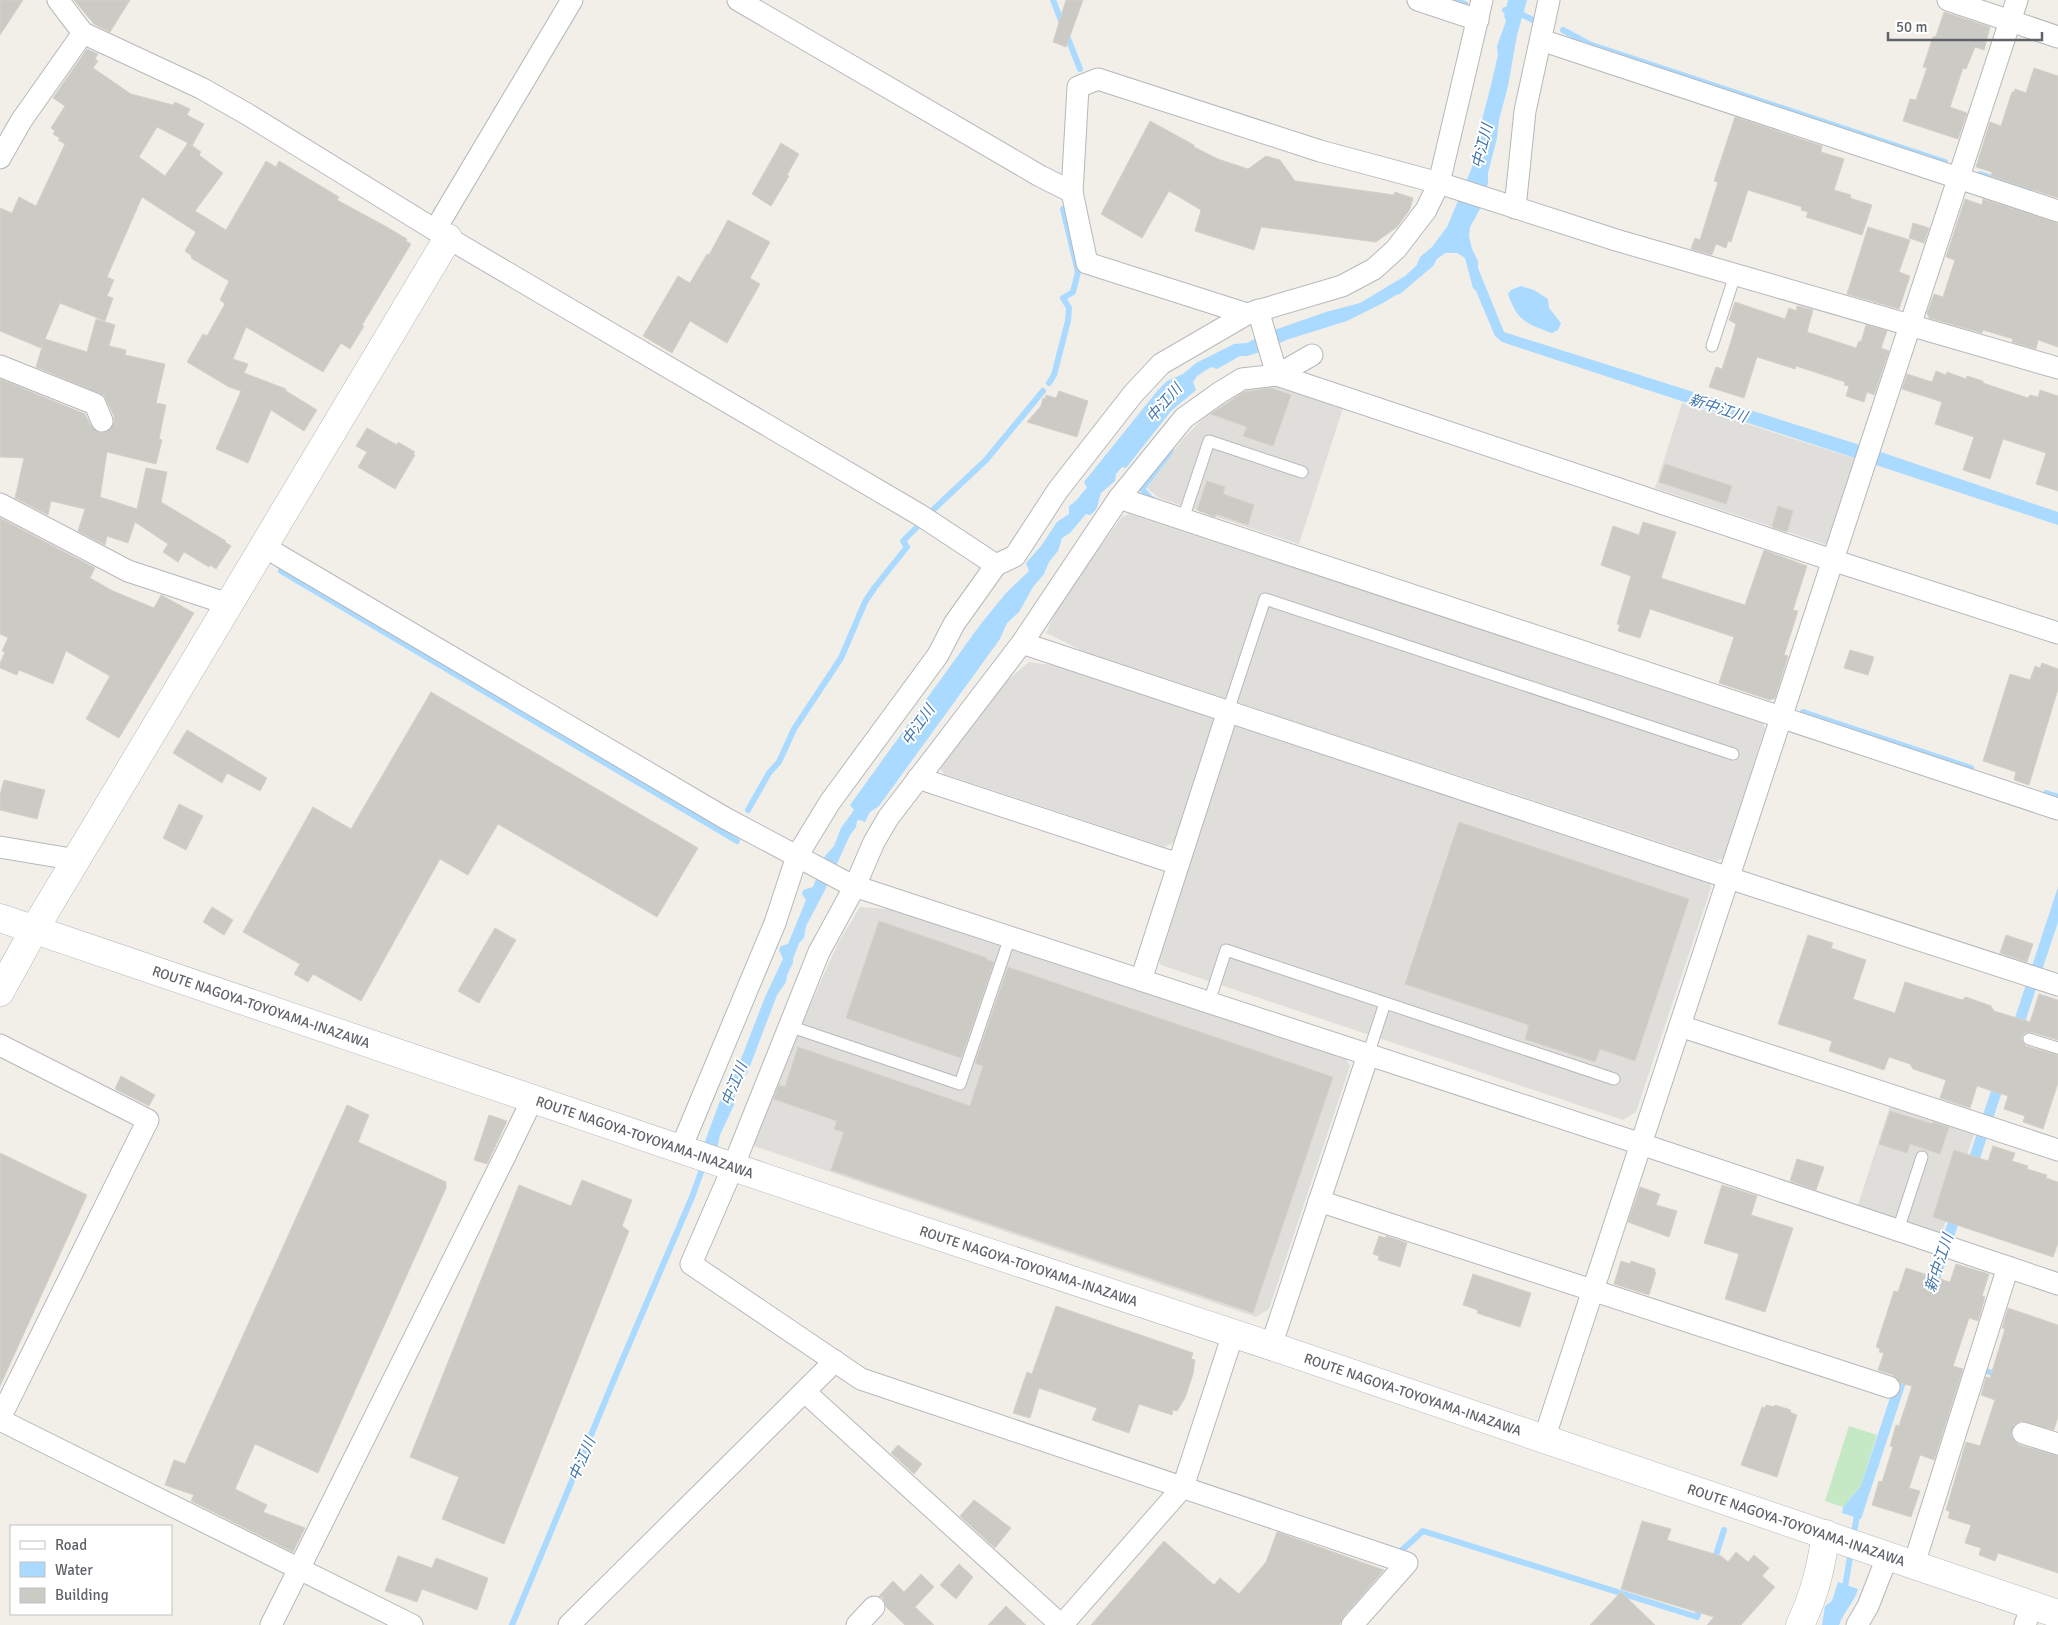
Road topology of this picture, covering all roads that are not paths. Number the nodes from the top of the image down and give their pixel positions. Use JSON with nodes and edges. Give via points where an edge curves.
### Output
{"nodes":[{"id":1,"x":58,"y":0,"type":"edge"},
{"id":2,"x":572,"y":0,"type":"edge"},
{"id":3,"x":738,"y":0,"type":"edge"},
{"id":4,"x":1418,"y":0,"type":"edge"},
{"id":5,"x":1550,"y":0,"type":"edge"},
{"id":6,"x":1948,"y":0,"type":"edge"},
{"id":7,"x":2017,"y":0,"type":"edge"},
{"id":8,"x":1480,"y":10,"type":"edge"},
{"id":9,"x":2010,"y":21,"type":"junction"},
{"id":10,"x":83,"y":33,"type":"junction"},
{"id":11,"x":2058,"y":37,"type":"edge"},
{"id":12,"x":1541,"y":40,"type":"junction"},
{"id":13,"x":0,"y":158,"type":"edge"},
{"id":14,"x":1958,"y":178,"type":"junction"},
{"id":15,"x":1448,"y":186,"type":"junction"},
{"id":16,"x":1072,"y":192,"type":"junction"},
{"id":17,"x":1505,"y":205,"type":"junction"},
{"id":18,"x":2058,"y":210,"type":"edge"},
{"id":19,"x":442,"y":234,"type":"junction"},
{"id":20,"x":1735,"y":275,"type":"junction"},
{"id":21,"x":1255,"y":313,"type":"junction"},
{"id":22,"x":1909,"y":325,"type":"junction"},
{"id":23,"x":1712,"y":346,"type":"dead end"},
{"id":24,"x":1312,"y":356,"type":"dead end"},
{"id":25,"x":0,"y":366,"type":"edge"},
{"id":26,"x":2058,"y":368,"type":"edge"},
{"id":27,"x":1277,"y":370,"type":"junction"},
{"id":28,"x":102,"y":422,"type":"dead end"},
{"id":29,"x":1302,"y":472,"type":"dead end"},
{"id":30,"x":1119,"y":498,"type":"junction"},
{"id":31,"x":0,"y":504,"type":"edge"},
{"id":32,"x":1183,"y":519,"type":"junction"},
{"id":33,"x":264,"y":546,"type":"junction"},
{"id":34,"x":1832,"y":560,"type":"junction"},
{"id":35,"x":996,"y":565,"type":"junction"},
{"id":36,"x":228,"y":604,"type":"junction"},
{"id":37,"x":2058,"y":633,"type":"edge"},
{"id":38,"x":1022,"y":643,"type":"junction"},
{"id":39,"x":1228,"y":711,"type":"junction"},
{"id":40,"x":1782,"y":717,"type":"junction"},
{"id":41,"x":1733,"y":754,"type":"dead end"},
{"id":42,"x":918,"y":778,"type":"junction"},
{"id":43,"x":2058,"y":809,"type":"edge"},
{"id":44,"x":0,"y":847,"type":"edge"},
{"id":45,"x":802,"y":858,"type":"junction"},
{"id":46,"x":77,"y":860,"type":"junction"},
{"id":47,"x":1178,"y":864,"type":"junction"},
{"id":48,"x":1729,"y":878,"type":"junction"},
{"id":49,"x":853,"y":885,"type":"junction"},
{"id":50,"x":0,"y":918,"type":"edge"},
{"id":51,"x":34,"y":930,"type":"junction"},
{"id":52,"x":1010,"y":937,"type":"junction"},
{"id":53,"x":1141,"y":980,"type":"junction"},
{"id":54,"x":2051,"y":983,"type":"edge"},
{"id":55,"x":0,"y":992,"type":"edge"},
{"id":56,"x":1208,"y":1002,"type":"junction"},
{"id":57,"x":1385,"y":1003,"type":"junction"},
{"id":58,"x":789,"y":1026,"type":"junction"},
{"id":59,"x":1680,"y":1026,"type":"junction"},
{"id":60,"x":2029,"y":1039,"type":"dead end"},
{"id":61,"x":0,"y":1045,"type":"edge"},
{"id":62,"x":2058,"y":1048,"type":"edge"},
{"id":63,"x":1368,"y":1055,"type":"junction"},
{"id":64,"x":1614,"y":1079,"type":"dead end"},
{"id":65,"x":533,"y":1098,"type":"junction"},
{"id":66,"x":1641,"y":1144,"type":"junction"},
{"id":67,"x":682,"y":1148,"type":"junction"},
{"id":68,"x":2058,"y":1150,"type":"edge"},
{"id":69,"x":1922,"y":1158,"type":"dead end"},
{"id":70,"x":731,"y":1166,"type":"junction"},
{"id":71,"x":1319,"y":1201,"type":"junction"},
{"id":72,"x":1898,"y":1230,"type":"junction"},
{"id":73,"x":2008,"y":1267,"type":"junction"},
{"id":74,"x":2058,"y":1284,"type":"edge"},
{"id":75,"x":1592,"y":1290,"type":"junction"},
{"id":76,"x":1234,"y":1334,"type":"junction"},
{"id":77,"x":1271,"y":1346,"type":"junction"},
{"id":78,"x":834,"y":1362,"type":"junction"},
{"id":79,"x":1890,"y":1387,"type":"dead end"},
{"id":80,"x":805,"y":1392,"type":"junction"},
{"id":81,"x":0,"y":1419,"type":"edge"},
{"id":82,"x":2023,"y":1433,"type":"dead end"},
{"id":83,"x":1544,"y":1439,"type":"junction"},
{"id":84,"x":2058,"y":1444,"type":"edge"},
{"id":85,"x":1183,"y":1487,"type":"junction"},
{"id":86,"x":1830,"y":1535,"type":"junction"},
{"id":87,"x":1879,"y":1552,"type":"junction"},
{"id":88,"x":1914,"y":1564,"type":"junction"},
{"id":89,"x":299,"y":1569,"type":"junction"},
{"id":90,"x":874,"y":1607,"type":"dead end"},
{"id":91,"x":2058,"y":1614,"type":"edge"},
{"id":92,"x":2029,"y":1615,"type":"edge"},
{"id":93,"x":271,"y":1625,"type":"edge"},
{"id":94,"x":412,"y":1625,"type":"edge"},
{"id":95,"x":568,"y":1625,"type":"edge"},
{"id":96,"x":857,"y":1625,"type":"edge"},
{"id":97,"x":1062,"y":1625,"type":"edge"},
{"id":98,"x":1352,"y":1625,"type":"edge"},
{"id":99,"x":1800,"y":1625,"type":"edge"},
{"id":100,"x":1857,"y":1625,"type":"edge"}],
"edges":[{"from":1,"to":10,"type":"street"},
{"from":2,"to":19,"type":"street"},
{"from":3,"to":16,"type":"street"},
{"from":4,"to":8,"type":"street"},
{"from":5,"to":12,"type":"street"},
{"from":6,"to":9,"type":"street"},
{"from":7,"to":9,"type":"street"},
{"from":8,"to":15,"type":"street"},
{"from":9,"to":11,"type":"street"},
{"from":9,"to":14,"type":"street"},
{"from":10,"to":13,"type":"street","via":[[21,121]]},
{"from":10,"to":19,"type":"street","via":[[201,88]]},
{"from":12,"to":14,"type":"street"},
{"from":12,"to":17,"type":"street"},
{"from":14,"to":18,"type":"street"},
{"from":14,"to":22,"type":"street"},
{"from":15,"to":16,"type":"street","via":[[1320,151],[1098,79],[1078,86]]},
{"from":15,"to":17,"type":"street"},
{"from":15,"to":21,"type":"street","via":[[1396,249],[1374,268],[1342,286]]},
{"from":16,"to":21,"type":"street","via":[[1086,263]]},
{"from":17,"to":20,"type":"street"},
{"from":19,"to":33,"type":"main road"},
{"from":19,"to":35,"type":"street","via":[[920,515]]},
{"from":20,"to":22,"type":"street"},
{"from":20,"to":23,"type":"lane"},
{"from":21,"to":27,"type":"street"},
{"from":21,"to":35,"type":"street","via":[[1162,364],[1133,394],[1058,490],[1015,556]]},
{"from":22,"to":26,"type":"street"},
{"from":22,"to":34,"type":"street"},
{"from":24,"to":27,"type":"street"},
{"from":25,"to":28,"type":"street","via":[[95,404]]},
{"from":27,"to":30,"type":"street","via":[[1242,378],[1184,418]]},
{"from":27,"to":34,"type":"street"},
{"from":29,"to":32,"type":"lane","via":[[1209,441]]},
{"from":30,"to":32,"type":"street"},
{"from":30,"to":38,"type":"street"},
{"from":31,"to":36,"type":"street","via":[[128,571]]},
{"from":32,"to":40,"type":"street"},
{"from":33,"to":36,"type":"main road"},
{"from":33,"to":45,"type":"street","via":[[724,818]]},
{"from":34,"to":37,"type":"street"},
{"from":34,"to":40,"type":"street"},
{"from":35,"to":45,"type":"street","via":[[954,624],[938,655],[830,802]]},
{"from":36,"to":46,"type":"main road"},
{"from":38,"to":39,"type":"street"},
{"from":38,"to":42,"type":"street"},
{"from":39,"to":41,"type":"lane","via":[[1265,599]]},
{"from":39,"to":47,"type":"street"},
{"from":39,"to":48,"type":"street"},
{"from":40,"to":43,"type":"street"},
{"from":40,"to":48,"type":"street"},
{"from":42,"to":47,"type":"street"},
{"from":42,"to":49,"type":"street","via":[[888,818]]},
{"from":44,"to":46,"type":"street"},
{"from":45,"to":49,"type":"street"},
{"from":45,"to":67,"type":"street"},
{"from":46,"to":51,"type":"main road"},
{"from":47,"to":53,"type":"street"},
{"from":48,"to":54,"type":"street"},
{"from":48,"to":59,"type":"street"},
{"from":49,"to":52,"type":"street"},
{"from":49,"to":58,"type":"street","via":[[819,952]]},
{"from":50,"to":51,"type":"main road","name":"ROUTE NAGOYA-TOYOYAMA-INAZAWA"},
{"from":51,"to":55,"type":"main road"},
{"from":51,"to":65,"type":"main road","name":"ROUTE NAGOYA-TOYOYAMA-INAZAWA"},
{"from":52,"to":53,"type":"street"},
{"from":52,"to":58,"type":"lane","via":[[960,1084]]},
{"from":53,"to":56,"type":"street"},
{"from":56,"to":57,"type":"lane","via":[[1226,950]]},
{"from":56,"to":63,"type":"street"},
{"from":57,"to":63,"type":"lane"},
{"from":57,"to":64,"type":"lane"},
{"from":58,"to":70,"type":"street"},
{"from":59,"to":66,"type":"street"},
{"from":59,"to":68,"type":"street"},
{"from":60,"to":62,"type":"lane"},
{"from":61,"to":81,"type":"street","via":[[148,1120]]},
{"from":63,"to":66,"type":"street"},
{"from":63,"to":71,"type":"street"},
{"from":65,"to":67,"type":"main road","name":"ROUTE NAGOYA-TOYOYAMA-INAZAWA"},
{"from":65,"to":89,"type":"street"},
{"from":66,"to":72,"type":"street"},
{"from":66,"to":75,"type":"street"},
{"from":67,"to":70,"type":"main road","name":"ROUTE NAGOYA-TOYOYAMA-INAZAWA"},
{"from":69,"to":72,"type":"lane"},
{"from":70,"to":76,"type":"main road","name":"ROUTE NAGOYA-TOYOYAMA-INAZAWA"},
{"from":70,"to":78,"type":"street","via":[[691,1264]]},
{"from":71,"to":75,"type":"street"},
{"from":71,"to":77,"type":"street"},
{"from":72,"to":73,"type":"street"},
{"from":73,"to":74,"type":"street"},
{"from":73,"to":88,"type":"street"},
{"from":75,"to":79,"type":"street"},
{"from":75,"to":83,"type":"street"},
{"from":76,"to":77,"type":"main road","name":"ROUTE NAGOYA-TOYOYAMA-INAZAWA"},
{"from":76,"to":85,"type":"street"},
{"from":77,"to":83,"type":"main road","name":"ROUTE NAGOYA-TOYOYAMA-INAZAWA"},
{"from":78,"to":80,"type":"street"},
{"from":78,"to":85,"type":"street","via":[[861,1379]]},
{"from":80,"to":95,"type":"street"},
{"from":80,"to":97,"type":"street"},
{"from":81,"to":89,"type":"street"},
{"from":82,"to":84,"type":"street"},
{"from":83,"to":86,"type":"main road","name":"ROUTE NAGOYA-TOYOYAMA-INAZAWA"},
{"from":85,"to":97,"type":"street"},
{"from":85,"to":98,"type":"street","via":[[1407,1563]]},
{"from":86,"to":87,"type":"main road","name":"ROUTE NAGOYA-TOYOYAMA-INAZAWA"},
{"from":86,"to":99,"type":"main road","via":[[1818,1580]]},
{"from":87,"to":88,"type":"main road","name":"ROUTE NAGOYA-TOYOYAMA-INAZAWA"},
{"from":87,"to":100,"type":"street","via":[[1868,1606]]},
{"from":88,"to":92,"type":"main road","name":"ROUTE NAGOYA-TOYOYAMA-INAZAWA"},
{"from":89,"to":93,"type":"street"},
{"from":89,"to":94,"type":"street"},
{"from":90,"to":96,"type":"street"},
{"from":91,"to":92,"type":"main road","name":"ROUTE NAGOYA-TOYOYAMA-INAZAWA"}]}
